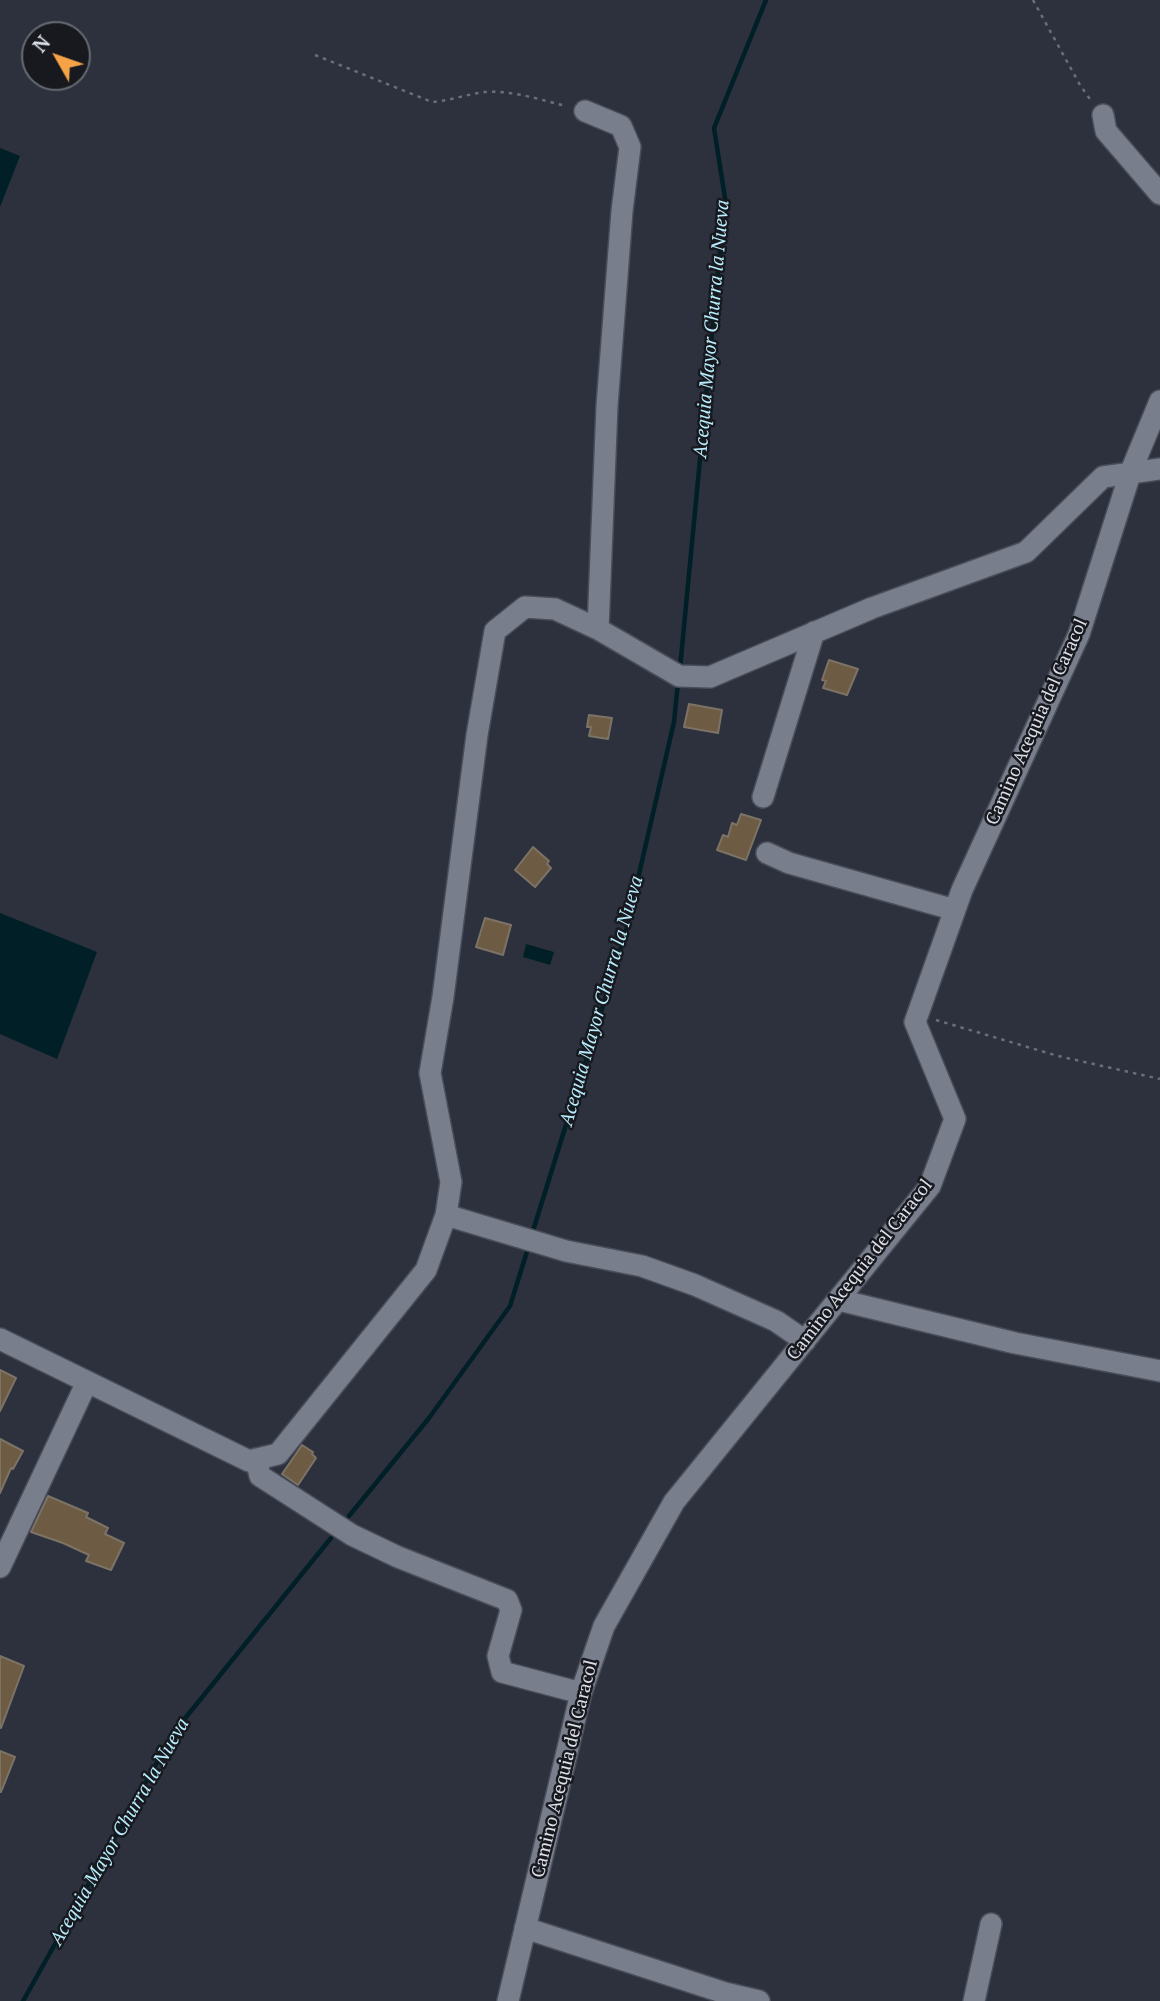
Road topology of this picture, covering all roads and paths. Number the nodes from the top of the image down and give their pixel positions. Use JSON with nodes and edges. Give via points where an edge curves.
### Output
{"nodes":[{"id":1,"x":1033,"y":0,"type":"edge"},
{"id":2,"x":315,"y":55,"type":"dead end"},
{"id":3,"x":584,"y":111,"type":"joint"},
{"id":4,"x":1103,"y":116,"type":"joint"},
{"id":5,"x":1160,"y":194,"type":"edge"},
{"id":6,"x":1160,"y":401,"type":"edge"},
{"id":7,"x":1160,"y":469,"type":"edge"},
{"id":8,"x":1131,"y":471,"type":"junction"},
{"id":9,"x":598,"y":629,"type":"junction"},
{"id":10,"x":814,"y":632,"type":"junction"},
{"id":11,"x":763,"y":797,"type":"dead end"},
{"id":12,"x":767,"y":853,"type":"dead end"},
{"id":13,"x":955,"y":911,"type":"junction"},
{"id":14,"x":917,"y":1015,"type":"junction"},
{"id":15,"x":1160,"y":1079,"type":"edge"},
{"id":16,"x":446,"y":1215,"type":"junction"},
{"id":17,"x":839,"y":1300,"type":"junction"},
{"id":18,"x":0,"y":1339,"type":"edge"},
{"id":19,"x":804,"y":1341,"type":"junction"},
{"id":20,"x":1160,"y":1371,"type":"edge"},
{"id":21,"x":88,"y":1382,"type":"junction"},
{"id":22,"x":256,"y":1459,"type":"junction"},
{"id":23,"x":0,"y":1567,"type":"edge"},
{"id":24,"x":581,"y":1693,"type":"junction"},
{"id":25,"x":991,"y":1924,"type":"dead end"},
{"id":26,"x":525,"y":1928,"type":"junction"},
{"id":27,"x":508,"y":2001,"type":"edge"},
{"id":28,"x":759,"y":2001,"type":"edge"},
{"id":29,"x":974,"y":2001,"type":"edge"}],
"edges":[{"from":1,"to":4,"type":"path","via":[[1080,85]]},
{"from":2,"to":3,"type":"path","via":[[432,102],[485,92]]},
{"from":3,"to":9,"type":"street","via":[[621,126],[630,146],[607,406]]},
{"from":4,"to":5,"type":"street","via":[[1106,131]]},
{"from":6,"to":8,"type":"street","name":"Camino Acequia del Caracol"},
{"from":7,"to":8,"type":"street"},
{"from":8,"to":10,"type":"street","via":[[1103,477],[1026,552]]},
{"from":8,"to":13,"type":"street","name":"Camino Acequia del Caracol","via":[[1079,634]]},
{"from":9,"to":10,"type":"street","via":[[679,676],[710,677]]},
{"from":9,"to":16,"type":"street","via":[[555,609],[525,607],[495,631],[430,1073],[451,1182]]},
{"from":10,"to":11,"type":"street"},
{"from":12,"to":13,"type":"street"},
{"from":13,"to":14,"type":"street","name":"Camino Acequia del Caracol"},
{"from":14,"to":15,"type":"path","via":[[1058,1056]]},
{"from":14,"to":17,"type":"street","name":"Camino Acequia del Caracol","via":[[915,1022],[955,1119],[930,1185]]},
{"from":16,"to":19,"type":"street","via":[[566,1251],[642,1266],[776,1321]]},
{"from":16,"to":22,"type":"street","via":[[426,1270],[278,1454]]},
{"from":17,"to":19,"type":"street","name":"Camino Acequia del Caracol"},
{"from":17,"to":20,"type":"street","via":[[1002,1340]]},
{"from":18,"to":21,"type":"street"},
{"from":19,"to":24,"type":"street","name":"Camino Acequia del Caracol","via":[[674,1502],[604,1626]]},
{"from":21,"to":22,"type":"street","via":[[249,1461]]},
{"from":21,"to":23,"type":"street"},
{"from":22,"to":24,"type":"street","via":[[260,1475],[352,1535],[507,1600],[510,1610],[498,1656],[502,1672]]},
{"from":24,"to":26,"type":"street","name":"Camino Acequia del Caracol"},
{"from":25,"to":29,"type":"street"},
{"from":26,"to":27,"type":"street","name":"Camino Acequia del Caracol"},
{"from":26,"to":28,"type":"street"}]}
